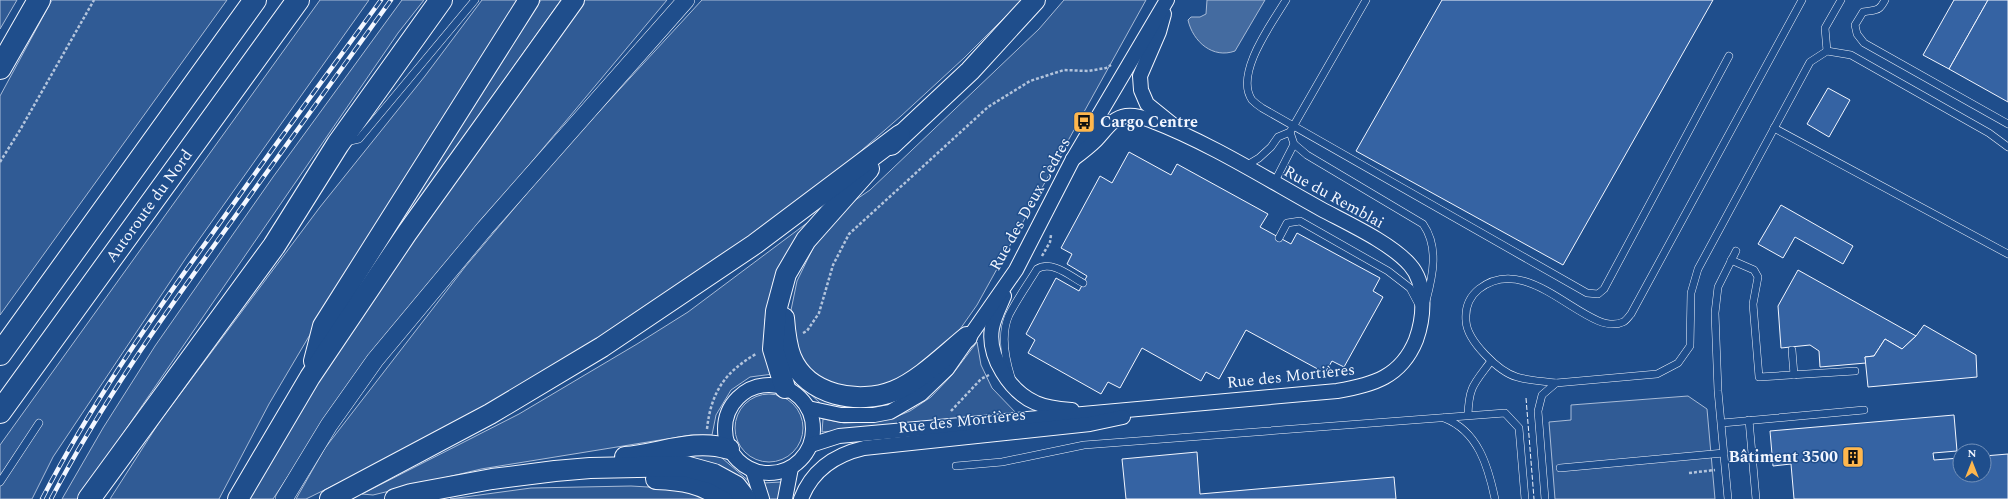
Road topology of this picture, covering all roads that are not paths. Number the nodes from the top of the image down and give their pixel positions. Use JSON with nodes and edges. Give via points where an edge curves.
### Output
{"nodes":[{"id":1,"x":39,"y":0,"type":"edge"},
{"id":2,"x":255,"y":0,"type":"edge"},
{"id":3,"x":298,"y":0,"type":"edge"},
{"id":4,"x":441,"y":0,"type":"edge"},
{"id":5,"x":475,"y":0,"type":"edge"},
{"id":6,"x":529,"y":0,"type":"edge"},
{"id":7,"x":574,"y":0,"type":"edge"},
{"id":8,"x":686,"y":0,"type":"edge"},
{"id":9,"x":1035,"y":0,"type":"edge"},
{"id":10,"x":1168,"y":0,"type":"edge"},
{"id":11,"x":1286,"y":0,"type":"edge"},
{"id":12,"x":1366,"y":0,"type":"edge"},
{"id":13,"x":1802,"y":0,"type":"edge"},
{"id":14,"x":1840,"y":0,"type":"edge"},
{"id":15,"x":1885,"y":0,"type":"edge"},
{"id":16,"x":1827,"y":51,"type":"junction"},
{"id":17,"x":1729,"y":56,"type":"dead end"},
{"id":18,"x":0,"y":68,"type":"edge"},
{"id":19,"x":2008,"y":124,"type":"edge"},
{"id":20,"x":1774,"y":128,"type":"junction"},
{"id":21,"x":1292,"y":129,"type":"junction"},
{"id":22,"x":1989,"y":133,"type":"junction"},
{"id":23,"x":900,"y":135,"type":"junction"},
{"id":24,"x":1193,"y":139,"type":"junction"},
{"id":25,"x":2008,"y":141,"type":"edge"},
{"id":26,"x":338,"y":144,"type":"junction"},
{"id":27,"x":1294,"y":144,"type":"junction"},
{"id":28,"x":2008,"y":147,"type":"edge"},
{"id":29,"x":1073,"y":160,"type":"junction"},
{"id":30,"x":1244,"y":167,"type":"junction"},
{"id":31,"x":1274,"y":183,"type":"junction"},
{"id":32,"x":1279,"y":238,"type":"dead end"},
{"id":33,"x":1736,"y":251,"type":"dead end"},
{"id":34,"x":2008,"y":254,"type":"edge"},
{"id":35,"x":1731,"y":260,"type":"junction"},
{"id":36,"x":1016,"y":270,"type":"junction"},
{"id":37,"x":1083,"y":283,"type":"dead end"},
{"id":38,"x":1423,"y":313,"type":"junction"},
{"id":39,"x":967,"y":337,"type":"junction"},
{"id":40,"x":780,"y":345,"type":"junction"},
{"id":41,"x":1792,"y":350,"type":"dead end"},
{"id":42,"x":0,"y":354,"type":"edge"},
{"id":43,"x":1491,"y":361,"type":"junction"},
{"id":44,"x":1855,"y":371,"type":"dead end"},
{"id":45,"x":1794,"y":375,"type":"junction"},
{"id":46,"x":310,"y":377,"type":"junction"},
{"id":47,"x":1556,"y":383,"type":"junction"},
{"id":48,"x":785,"y":388,"type":"junction"},
{"id":49,"x":1015,"y":388,"type":"junction"},
{"id":50,"x":808,"y":408,"type":"junction"},
{"id":51,"x":1146,"y":408,"type":"junction"},
{"id":52,"x":1864,"y":410,"type":"dead end"},
{"id":53,"x":0,"y":412,"type":"edge"},
{"id":54,"x":1087,"y":412,"type":"junction"},
{"id":55,"x":1468,"y":415,"type":"junction"},
{"id":56,"x":1442,"y":417,"type":"junction"},
{"id":57,"x":1749,"y":420,"type":"junction"},
{"id":58,"x":38,"y":423,"type":"dead end"},
{"id":59,"x":1722,"y":423,"type":"junction"},
{"id":60,"x":811,"y":444,"type":"junction"},
{"id":61,"x":729,"y":449,"type":"junction"},
{"id":62,"x":1724,"y":453,"type":"junction"},
{"id":63,"x":956,"y":466,"type":"dead end"},
{"id":64,"x":791,"y":468,"type":"junction"},
{"id":65,"x":1560,"y":468,"type":"dead end"},
{"id":66,"x":555,"y":471,"type":"junction"},
{"id":67,"x":753,"y":471,"type":"junction"},
{"id":68,"x":0,"y":482,"type":"edge"},
{"id":69,"x":89,"y":499,"type":"edge"},
{"id":70,"x":238,"y":499,"type":"edge"},
{"id":71,"x":284,"y":499,"type":"edge"},
{"id":72,"x":330,"y":499,"type":"edge"},
{"id":73,"x":395,"y":499,"type":"edge"},
{"id":74,"x":724,"y":499,"type":"edge"},
{"id":75,"x":746,"y":499,"type":"edge"},
{"id":76,"x":762,"y":499,"type":"edge"},
{"id":77,"x":785,"y":499,"type":"edge"},
{"id":78,"x":801,"y":499,"type":"edge"},
{"id":79,"x":1495,"y":499,"type":"edge"},
{"id":80,"x":1525,"y":499,"type":"edge"},
{"id":81,"x":1545,"y":499,"type":"edge"},
{"id":82,"x":1728,"y":499,"type":"edge"},
{"id":83,"x":1756,"y":499,"type":"edge"}],
"edges":[{"from":1,"to":18,"type":"highway"},
{"from":2,"to":42,"type":"highway"},
{"from":3,"to":53,"type":"highway","name":"Autoroute du Nord"},
{"from":4,"to":26,"type":"highway"},
{"from":5,"to":26,"type":"lane","via":[[359,139]]},
{"from":6,"to":46,"type":"main road","via":[[323,326]]},
{"from":7,"to":46,"type":"main road","via":[[407,233]]},
{"from":8,"to":71,"type":"street","via":[[485,228],[375,360],[329,425]]},
{"from":9,"to":23,"type":"main road","via":[[970,71]]},
{"from":10,"to":24,"type":"street","name":"Rue du Remblai","via":[[1159,32],[1140,76],[1141,90],[1147,104]]},
{"from":10,"to":29,"type":"street","name":"Rue des Deux Cèdres"},
{"from":11,"to":21,"type":"lane","via":[[1247,72],[1252,100]]},
{"from":12,"to":21,"type":"lane"},
{"from":13,"to":43,"type":"lane","via":[[1631,314],[1623,322],[1600,322],[1533,284],[1517,279],[1502,279],[1486,284],[1474,293],[1466,308],[1466,323],[1474,340]]},
{"from":14,"to":16,"type":"lane","via":[[1825,28]]},
{"from":15,"to":19,"type":"lane","via":[[1876,10],[1863,12],[1855,25],[1857,34],[1864,43]]},
{"from":16,"to":20,"type":"lane","via":[[1810,62]]},
{"from":16,"to":22,"type":"lane","via":[[1851,55]]},
{"from":17,"to":21,"type":"lane","via":[[1604,289],[1598,294],[1588,293]]},
{"from":20,"to":34,"type":"lane"},
{"from":20,"to":47,"type":"lane","via":[[1698,269],[1691,293],[1690,346],[1678,363],[1657,374]]},
{"from":21,"to":27,"type":"lane"},
{"from":21,"to":30,"type":"lane","via":[[1278,137],[1259,158]]},
{"from":22,"to":25,"type":"lane"},
{"from":22,"to":28,"type":"lane"},
{"from":23,"to":40,"type":"main road","via":[[806,240],[786,274]]},
{"from":23,"to":72,"type":"main road","via":[[755,244],[602,346],[490,414]]},
{"from":24,"to":29,"type":"street","name":"Rue du Remblai","via":[[1149,120],[1126,116],[1106,127],[1096,141]]},
{"from":24,"to":30,"type":"street","name":"Rue du Remblai"},
{"from":26,"to":69,"type":"highway","via":[[274,246]]},
{"from":27,"to":31,"type":"lane"},
{"from":27,"to":38,"type":"lane","via":[[1307,155],[1423,224],[1433,244],[1433,278]]},
{"from":29,"to":36,"type":"street","name":"Rue des Deux Cèdres"},
{"from":30,"to":31,"type":"street","name":"Rue du Remblai"},
{"from":31,"to":38,"type":"street","name":"Rue du Remblai","via":[[1389,248],[1411,266],[1420,284]]},
{"from":32,"to":38,"type":"lane","via":[[1287,223],[1300,222],[1388,271],[1410,288]]},
{"from":33,"to":35,"type":"lane"},
{"from":35,"to":45,"type":"lane","via":[[1754,270],[1758,277],[1753,304],[1759,377]]},
{"from":35,"to":59,"type":"lane","via":[[1718,287],[1715,313]]},
{"from":36,"to":39,"type":"street","name":"Rue des Deux Cèdres"},
{"from":36,"to":49,"type":"street","via":[[995,317],[992,338],[994,354],[1001,370]]},
{"from":37,"to":49,"type":"lane","via":[[1051,266],[1038,269],[1009,315],[1005,336],[1008,367]]},
{"from":38,"to":51,"type":"street","name":"Rue des Mortières","via":[[1411,351],[1402,364],[1388,377],[1360,387]]},
{"from":39,"to":40,"type":"main road","via":[[909,383],[880,395],[863,398],[843,396],[817,386],[807,378]]},
{"from":39,"to":50,"type":"street","name":"Rue des Deux Cèdres","via":[[947,369],[935,382],[921,394],[890,412],[841,416]]},
{"from":40,"to":48,"type":"main road"},
{"from":41,"to":45,"type":"lane"},
{"from":43,"to":47,"type":"lane","via":[[1516,377]]},
{"from":43,"to":55,"type":"lane","via":[[1472,385]]},
{"from":44,"to":45,"type":"lane"},
{"from":46,"to":70,"type":"main road"},
{"from":47,"to":81,"type":"lane","via":[[1542,395],[1538,411]]},
{"from":48,"to":50,"type":"street","via":[[798,396]]},
{"from":48,"to":61,"type":"street","via":[[759,386],[746,391],[736,400],[725,423],[725,437]]},
{"from":49,"to":54,"type":"street","via":[[1036,403]]},
{"from":50,"to":60,"type":"street","via":[[813,432]]},
{"from":51,"to":54,"type":"street","name":"Rue des Mortières"},
{"from":51,"to":78,"type":"street","name":"Rue des Mortières","via":[[1124,417],[1090,424],[864,448],[835,457],[806,486]]},
{"from":52,"to":57,"type":"lane"},
{"from":54,"to":60,"type":"street","name":"Rue des Mortières","via":[[1062,417],[839,436]]},
{"from":55,"to":56,"type":"lane"},
{"from":55,"to":80,"type":"lane","via":[[1505,413],[1519,428]]},
{"from":56,"to":63,"type":"lane","via":[[1084,444],[1002,462]]},
{"from":56,"to":79,"type":"lane","via":[[1457,423],[1467,432],[1484,456]]},
{"from":57,"to":59,"type":"lane"},
{"from":57,"to":83,"type":"lane"},
{"from":58,"to":68,"type":"lane"},
{"from":59,"to":62,"type":"lane"},
{"from":60,"to":64,"type":"street","via":[[806,454]]},
{"from":61,"to":66,"type":"main road","via":[[716,445],[696,444],[640,455],[590,460]]},
{"from":61,"to":67,"type":"street","via":[[740,462]]},
{"from":62,"to":65,"type":"lane"},
{"from":62,"to":82,"type":"lane"},
{"from":64,"to":67,"type":"street","via":[[779,472]]},
{"from":64,"to":77,"type":"street"},
{"from":66,"to":73,"type":"main road","via":[[492,479]]},
{"from":66,"to":74,"type":"main road","via":[[584,480],[681,480],[710,490]]},
{"from":66,"to":75,"type":"main road","via":[[684,466],[714,474],[736,486]]},
{"from":67,"to":76,"type":"street"}]}
